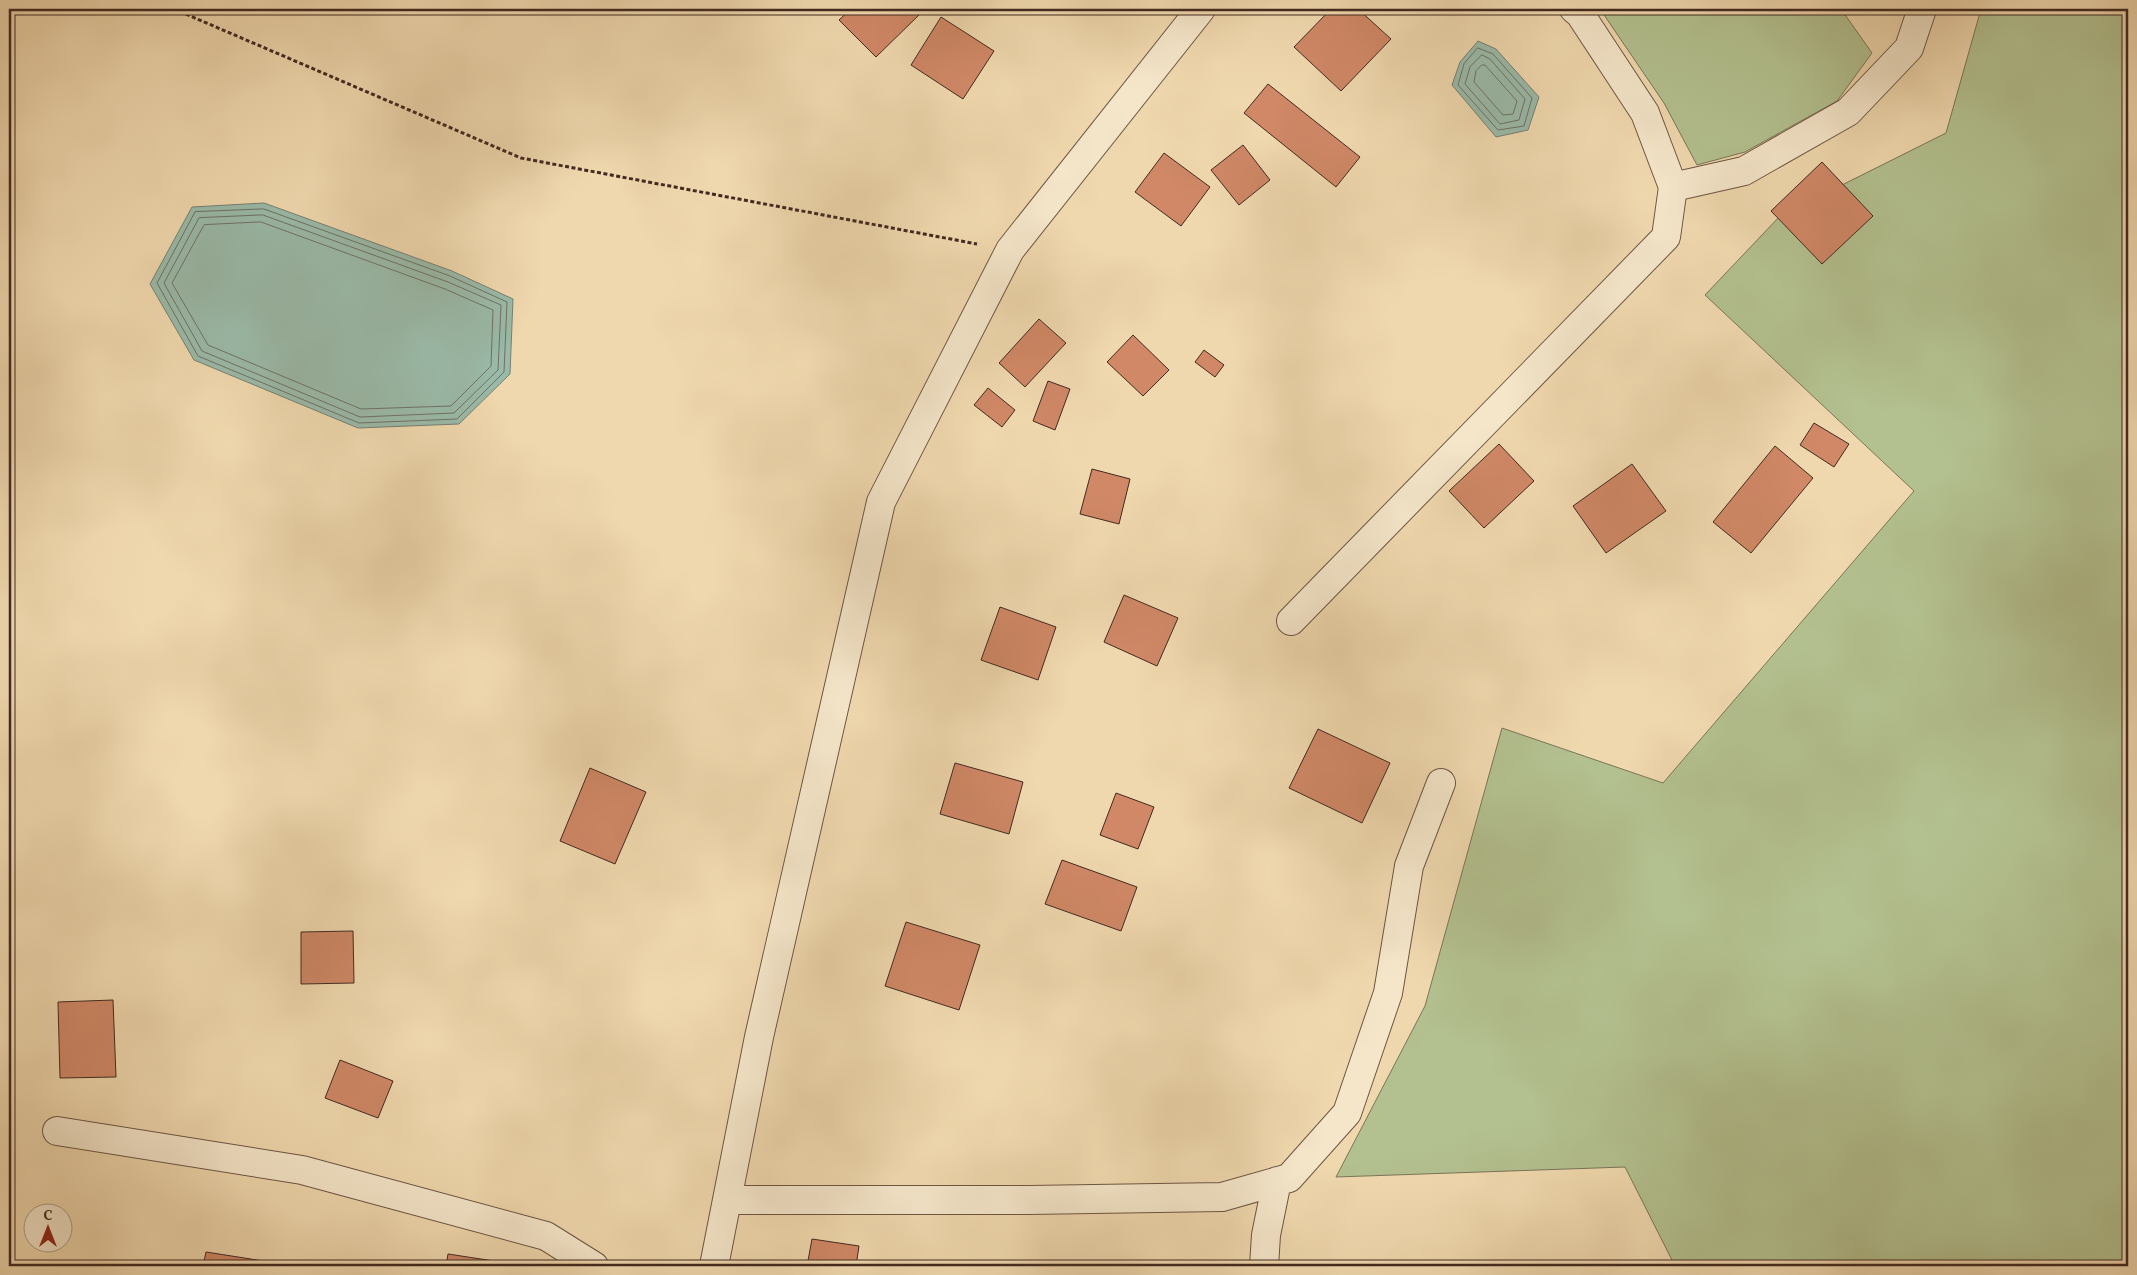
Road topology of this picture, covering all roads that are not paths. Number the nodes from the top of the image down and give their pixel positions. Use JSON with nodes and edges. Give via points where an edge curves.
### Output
{"nodes":[{"id":1,"x":1201,"y":9,"type":"edge"},
{"id":2,"x":1574,"y":9,"type":"edge"},
{"id":3,"x":1922,"y":9,"type":"edge"},
{"id":4,"x":1673,"y":187,"type":"junction"},
{"id":5,"x":1291,"y":621,"type":"dead end"},
{"id":6,"x":1441,"y":783,"type":"dead end"},
{"id":7,"x":57,"y":1131,"type":"dead end"},
{"id":8,"x":1277,"y":1181,"type":"junction"},
{"id":9,"x":727,"y":1200,"type":"junction"},
{"id":10,"x":594,"y":1266,"type":"edge"},
{"id":11,"x":714,"y":1266,"type":"edge"},
{"id":12,"x":1264,"y":1266,"type":"edge"}],
"edges":[{"from":1,"to":9,"type":"street","via":[[1010,250],[880,502],[759,1037]]},
{"from":2,"to":4,"type":"street","via":[[1645,113]]},
{"from":3,"to":4,"type":"street","via":[[1909,48],[1848,112],[1744,171]]},
{"from":4,"to":5,"type":"street","via":[[1666,236]]},
{"from":6,"to":8,"type":"street","via":[[1409,866],[1388,994],[1347,1113],[1289,1178]]},
{"from":7,"to":10,"type":"street","via":[[302,1170],[546,1236]]},
{"from":8,"to":9,"type":"street","via":[[1222,1197]]},
{"from":8,"to":12,"type":"street","via":[[1266,1235]]},
{"from":9,"to":11,"type":"street"}]}
